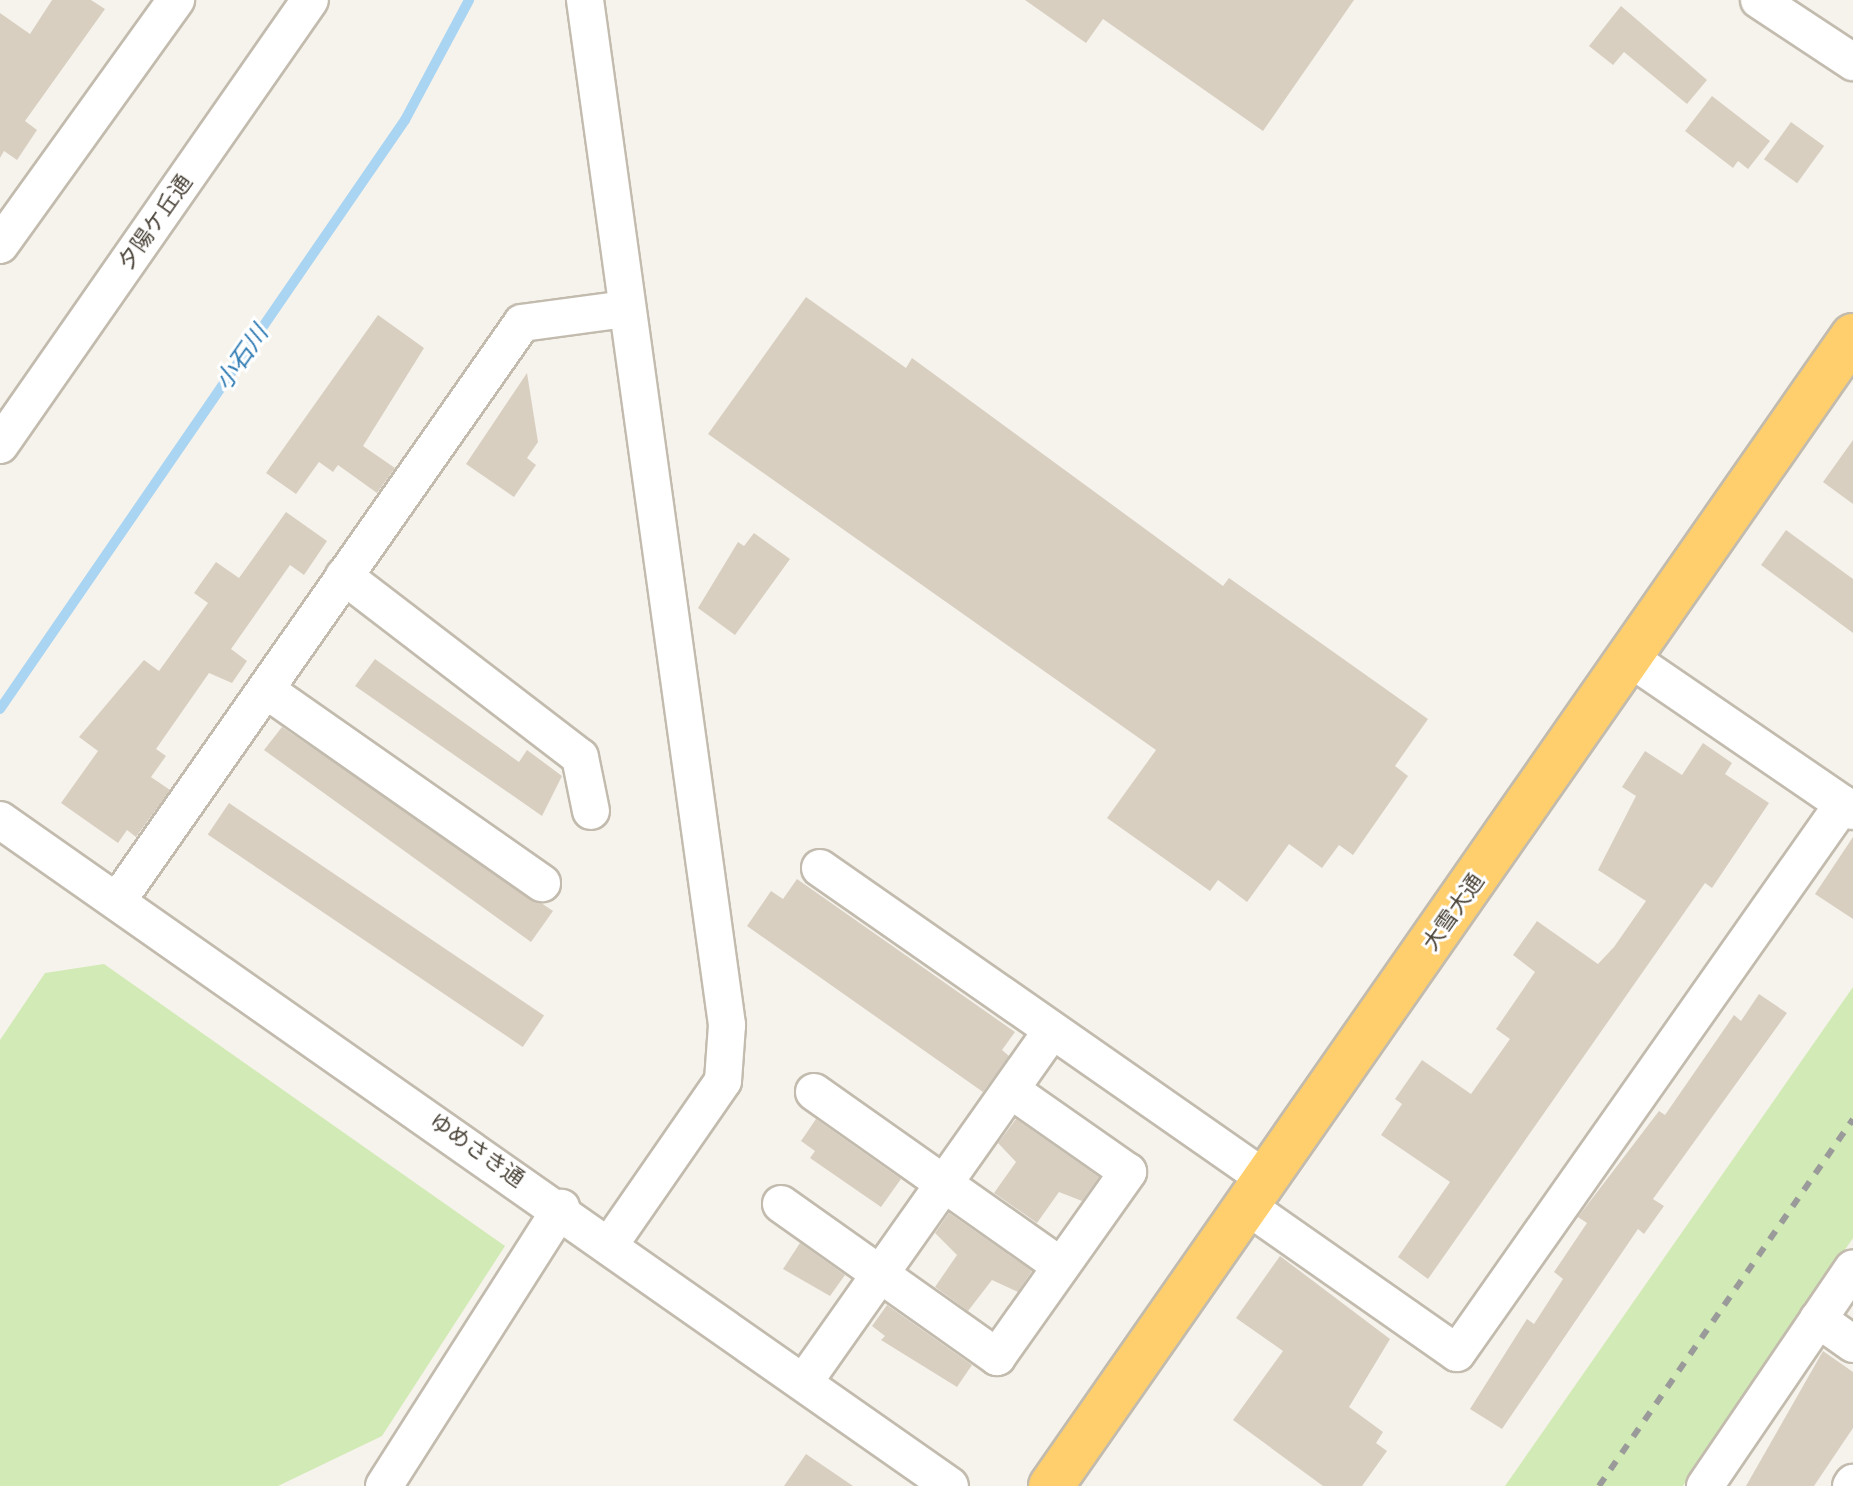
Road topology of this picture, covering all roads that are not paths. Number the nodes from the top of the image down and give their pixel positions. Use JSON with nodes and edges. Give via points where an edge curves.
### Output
{"nodes":[{"id":1,"x":176,"y":0,"type":"edge"},
{"id":2,"x":310,"y":0,"type":"edge"},
{"id":3,"x":585,"y":0,"type":"edge"},
{"id":4,"x":1759,"y":0,"type":"edge"},
{"id":5,"x":1853,"y":62,"type":"edge"},
{"id":6,"x":0,"y":245,"type":"edge"},
{"id":7,"x":626,"y":309,"type":"junction"},
{"id":8,"x":1853,"y":336,"type":"edge"},
{"id":9,"x":0,"y":445,"type":"edge"},
{"id":10,"x":344,"y":576,"type":"junction"},
{"id":11,"x":1631,"y":659,"type":"junction"},
{"id":12,"x":266,"y":690,"type":"junction"},
{"id":13,"x":1848,"y":808,"type":"edge"},
{"id":14,"x":591,"y":811,"type":"dead end"},
{"id":15,"x":0,"y":820,"type":"edge"},
{"id":16,"x":820,"y":868,"type":"dead end"},
{"id":17,"x":542,"y":883,"type":"dead end"},
{"id":18,"x":118,"y":900,"type":"junction"},
{"id":19,"x":1052,"y":1031,"type":"junction"},
{"id":20,"x":1011,"y":1090,"type":"junction"},
{"id":21,"x":814,"y":1092,"type":"dead end"},
{"id":22,"x":945,"y":1184,"type":"junction"},
{"id":23,"x":1256,"y":1193,"type":"junction"},
{"id":24,"x":781,"y":1204,"type":"dead end"},
{"id":25,"x":561,"y":1208,"type":"junction"},
{"id":26,"x":611,"y":1243,"type":"junction"},
{"id":27,"x":1061,"y":1266,"type":"junction"},
{"id":28,"x":1853,"y":1268,"type":"edge"},
{"id":29,"x":880,"y":1274,"type":"junction"},
{"id":30,"x":1818,"y":1319,"type":"junction"},
{"id":31,"x":1853,"y":1344,"type":"edge"},
{"id":32,"x":804,"y":1382,"type":"junction"},
{"id":33,"x":384,"y":1486,"type":"edge"},
{"id":34,"x":950,"y":1486,"type":"edge"},
{"id":35,"x":1051,"y":1486,"type":"edge"},
{"id":36,"x":1705,"y":1486,"type":"edge"}],
"edges":[{"from":1,"to":6,"type":"street"},
{"from":2,"to":9,"type":"street","name":"夕陽ケ丘通"},
{"from":3,"to":7,"type":"street"},
{"from":4,"to":5,"type":"street"},
{"from":7,"to":10,"type":"street","via":[[522,323]]},
{"from":7,"to":26,"type":"street","via":[[727,1025],[723,1081]]},
{"from":8,"to":11,"type":"highway","name":"大雪大通"},
{"from":10,"to":12,"type":"street"},
{"from":10,"to":14,"type":"street","via":[[580,757]]},
{"from":11,"to":13,"type":"street"},
{"from":11,"to":23,"type":"highway","name":"大雪大通"},
{"from":12,"to":17,"type":"street"},
{"from":12,"to":18,"type":"street"},
{"from":13,"to":23,"type":"street","via":[[1457,1353]]},
{"from":15,"to":18,"type":"street","name":"ゆめさき通"},
{"from":16,"to":19,"type":"street"},
{"from":18,"to":25,"type":"street","name":"ゆめさき通"},
{"from":19,"to":20,"type":"street"},
{"from":19,"to":23,"type":"street"},
{"from":20,"to":22,"type":"street"},
{"from":20,"to":27,"type":"street","via":[[1128,1172]]},
{"from":21,"to":22,"type":"street"},
{"from":22,"to":27,"type":"street"},
{"from":22,"to":29,"type":"street"},
{"from":23,"to":35,"type":"highway","name":"大雪大通"},
{"from":24,"to":29,"type":"street"},
{"from":25,"to":26,"type":"street","name":"ゆめさき通"},
{"from":25,"to":33,"type":"street"},
{"from":26,"to":32,"type":"street","name":"ゆめさき通"},
{"from":27,"to":29,"type":"street","via":[[997,1357]]},
{"from":28,"to":30,"type":"street"},
{"from":29,"to":32,"type":"street"},
{"from":30,"to":31,"type":"street"},
{"from":30,"to":36,"type":"street"},
{"from":32,"to":34,"type":"street","name":"ゆめさき通"}]}
